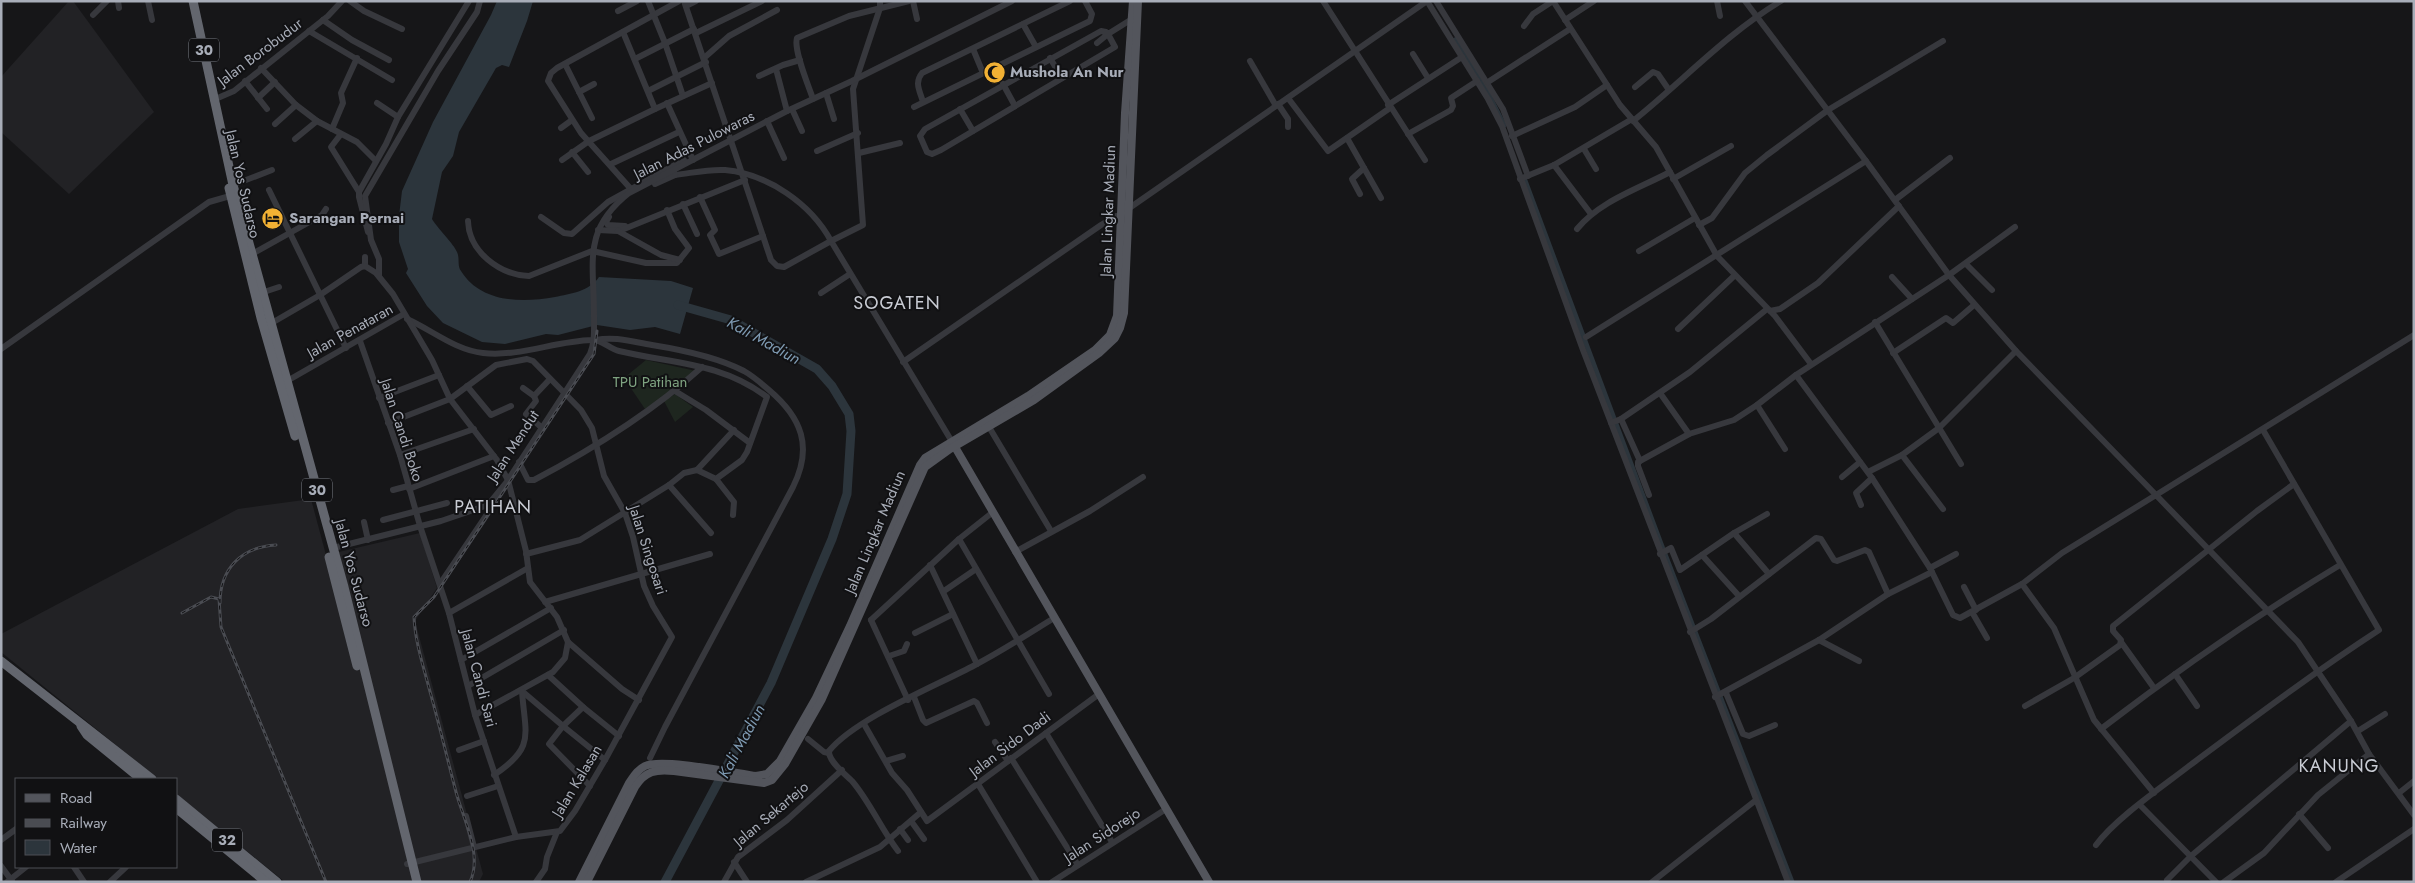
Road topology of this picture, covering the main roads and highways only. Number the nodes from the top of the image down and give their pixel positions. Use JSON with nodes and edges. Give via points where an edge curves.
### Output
{"nodes":[{"id":1,"x":193,"y":1,"type":"edge"},
{"id":2,"x":1133,"y":1,"type":"edge"},
{"id":3,"x":1138,"y":1,"type":"edge"},
{"id":4,"x":213,"y":100,"type":"junction"},
{"id":5,"x":1128,"y":130,"type":"junction"},
{"id":6,"x":237,"y":207,"type":"junction"},
{"id":7,"x":300,"y":440,"type":"junction"},
{"id":8,"x":954,"y":444,"type":"junction"},
{"id":9,"x":849,"y":634,"type":"junction"},
{"id":10,"x":1,"y":661,"type":"edge"},
{"id":11,"x":79,"y":724,"type":"junction"},
{"id":12,"x":675,"y":768,"type":"junction"},
{"id":13,"x":140,"y":778,"type":"edge"},
{"id":14,"x":151,"y":778,"type":"edge"},
{"id":15,"x":179,"y":810,"type":"edge"},
{"id":16,"x":410,"y":863,"type":"junction"},
{"id":17,"x":252,"y":866,"type":"junction"},
{"id":18,"x":266,"y":882,"type":"edge"},
{"id":19,"x":277,"y":882,"type":"edge"},
{"id":20,"x":412,"y":882,"type":"edge"},
{"id":21,"x":417,"y":882,"type":"edge"},
{"id":22,"x":579,"y":882,"type":"edge"},
{"id":23,"x":587,"y":882,"type":"edge"},
{"id":24,"x":1210,"y":882,"type":"edge"}],
"edges":[{"from":1,"to":4,"type":"highway","name":"Jalan Yos Sudarso","number":"30"},
{"from":2,"to":5,"type":"main road","name":"Jalan Lingkar Madiun"},
{"from":3,"to":5,"type":"main road","name":"Jalan Lingkar Madiun"},
{"from":4,"to":6,"type":"highway","name":"Jalan Yos Sudarso","number":"30"},
{"from":4,"to":6,"type":"highway","name":"Jalan Yos Sudarso","number":"30","via":[[212,112],[230,196]]},
{"from":5,"to":8,"type":"main road","name":"Jalan Lingkar Madiun","via":[[1117,316],[1110,335],[1095,350]]},
{"from":5,"to":8,"type":"main road","name":"Jalan Lingkar Madiun","via":[[1124,313],[1115,338],[1056,384],[989,427]]},
{"from":6,"to":7,"type":"highway","name":"Jalan Yos Sudarso","number":"30","via":[[287,380]]},
{"from":6,"to":7,"type":"highway","name":"Jalan Yos Sudarso","number":"30","via":[[261,318]]},
{"from":7,"to":16,"type":"highway","name":"Jalan Yos Sudarso","number":"30"},
{"from":7,"to":16,"type":"highway","name":"Jalan Yos Sudarso","number":"30","via":[[333,548]]},
{"from":8,"to":9,"type":"main road","name":"Jalan Lingkar Madiun","via":[[921,474],[860,618]]},
{"from":8,"to":9,"type":"main road","name":"Jalan Lingkar Madiun","via":[[925,458],[915,473]]},
{"from":8,"to":24,"type":"main road"},
{"from":9,"to":12,"type":"main road","name":"Jalan Lingkar Madiun","via":[[822,699],[785,764],[772,780],[764,783]]},
{"from":10,"to":11,"type":"highway"},
{"from":11,"to":13,"type":"highway","via":[[87,735]]},
{"from":11,"to":14,"type":"highway"},
{"from":12,"to":22,"type":"main road","name":"Jalan Lingkar Madiun","via":[[661,763],[650,764],[636,772]]},
{"from":12,"to":23,"type":"main road","name":"Jalan Lingkar Madiun","via":[[653,771],[641,778]]},
{"from":15,"to":17,"type":"highway","number":"32"},
{"from":16,"to":20,"type":"highway","name":"Jalan Yos Sudarso","number":"30"},
{"from":16,"to":21,"type":"highway","name":"Jalan Yos Sudarso","number":"30"},
{"from":17,"to":18,"type":"highway","number":"32"},
{"from":17,"to":19,"type":"highway","number":"32"}]}
